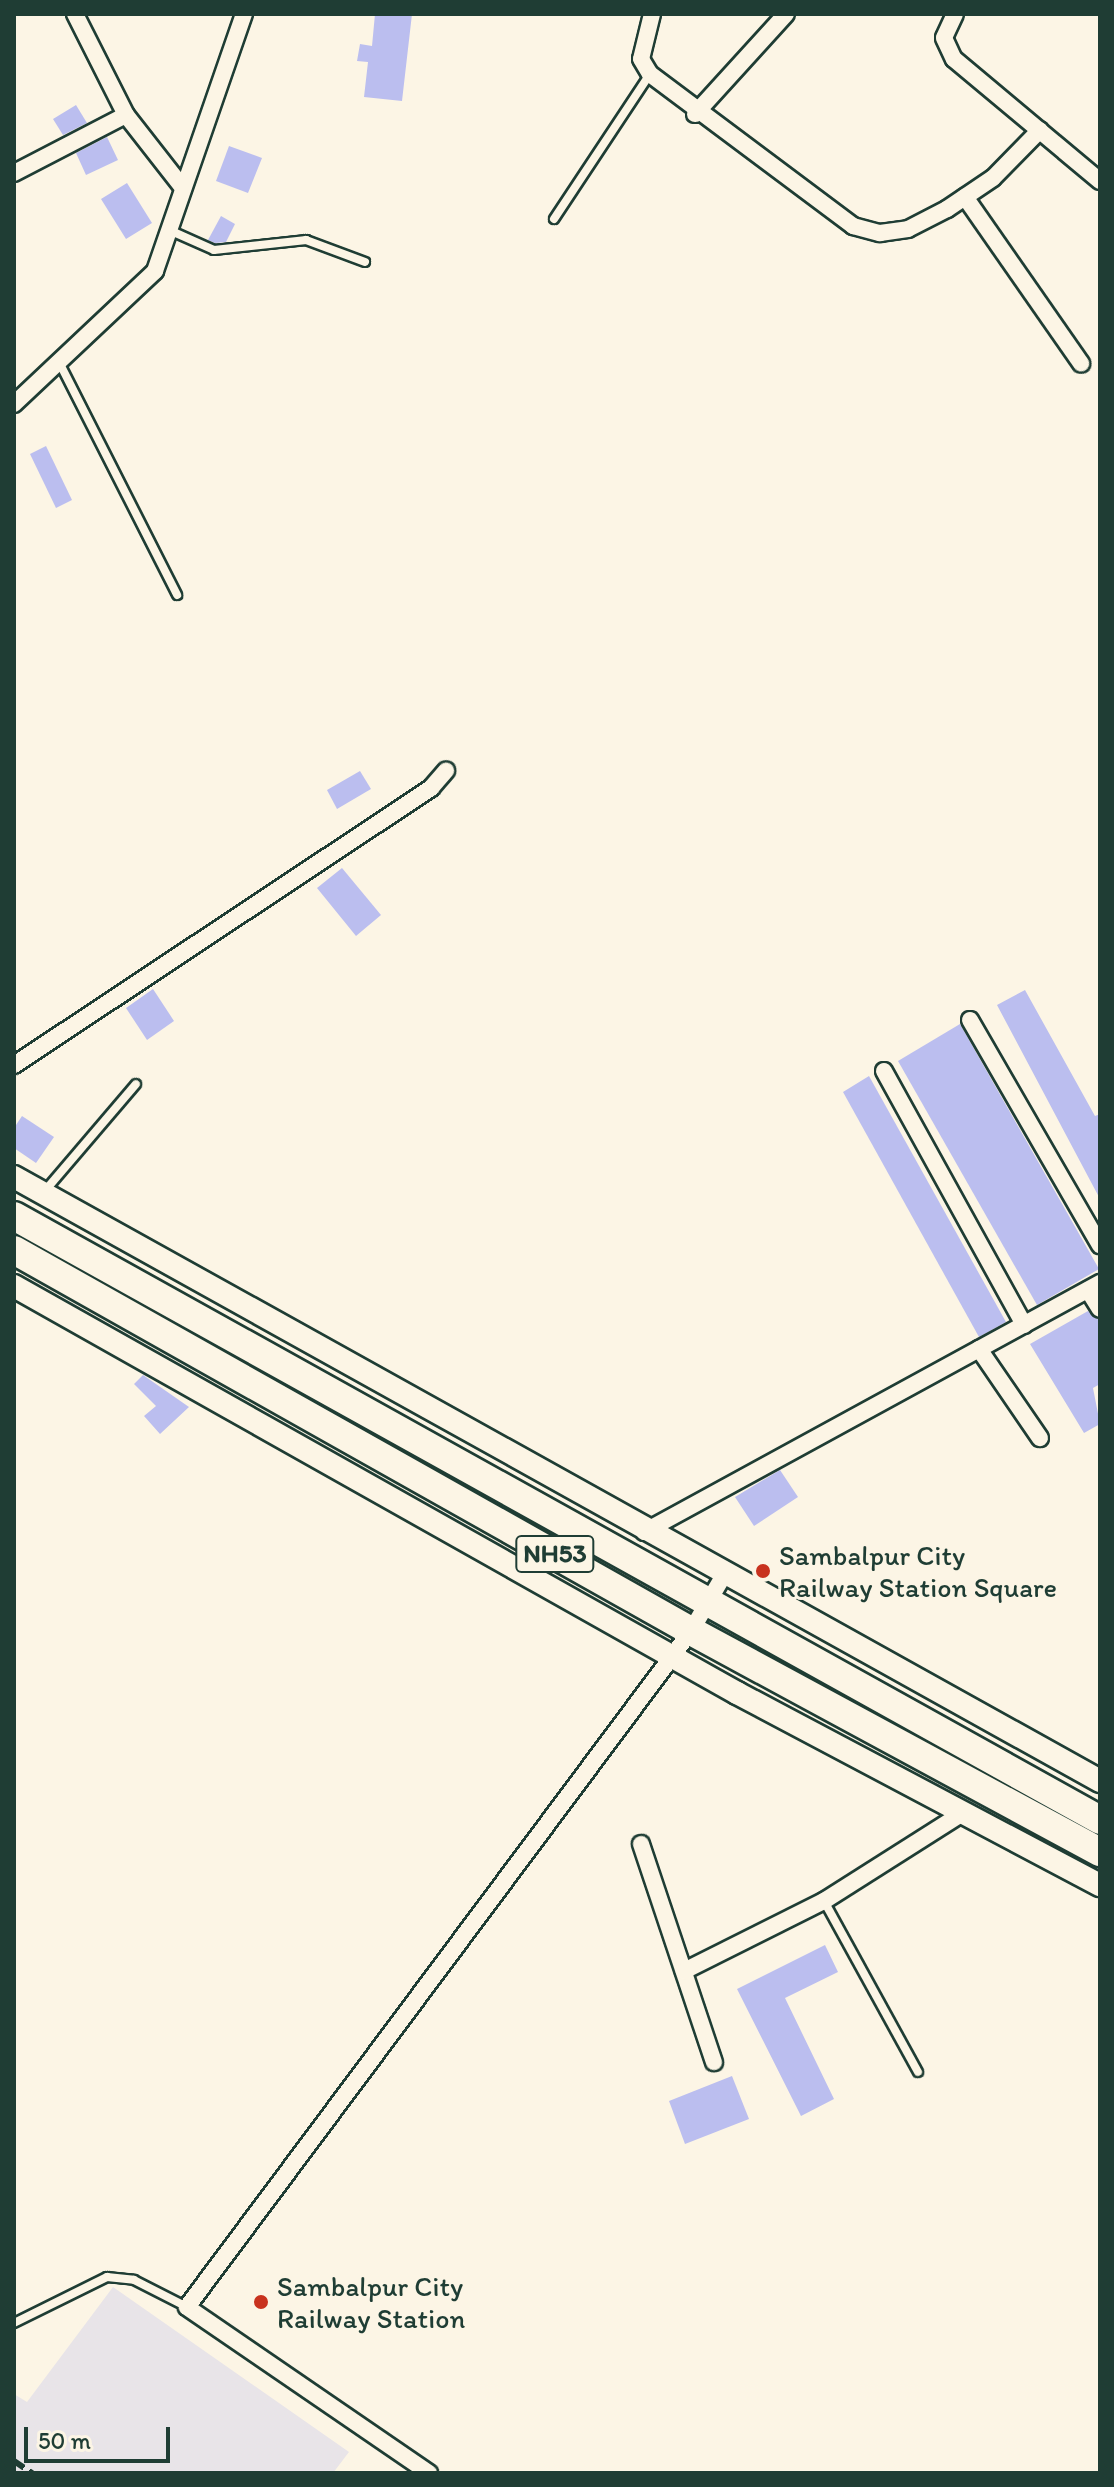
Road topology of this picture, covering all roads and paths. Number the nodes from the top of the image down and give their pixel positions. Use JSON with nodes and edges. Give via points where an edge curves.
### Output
{"nodes":[{"id":1,"x":75,"y":14,"type":"edge"},
{"id":2,"x":244,"y":14,"type":"edge"},
{"id":3,"x":652,"y":14,"type":"edge"},
{"id":4,"x":786,"y":14,"type":"edge"},
{"id":5,"x":955,"y":14,"type":"edge"},
{"id":6,"x":650,"y":74,"type":"junction"},
{"id":7,"x":695,"y":114,"type":"junction"},
{"id":8,"x":126,"y":115,"type":"junction"},
{"id":9,"x":1040,"y":130,"type":"junction"},
{"id":10,"x":14,"y":173,"type":"edge"},
{"id":11,"x":1100,"y":181,"type":"edge"},
{"id":12,"x":183,"y":188,"type":"junction"},
{"id":13,"x":965,"y":197,"type":"junction"},
{"id":14,"x":554,"y":219,"type":"dead end"},
{"id":15,"x":169,"y":230,"type":"junction"},
{"id":16,"x":365,"y":262,"type":"dead end"},
{"id":17,"x":1081,"y":363,"type":"dead end"},
{"id":18,"x":60,"y":364,"type":"junction"},
{"id":19,"x":14,"y":404,"type":"edge"},
{"id":20,"x":177,"y":595,"type":"dead end"},
{"id":21,"x":446,"y":771,"type":"dead end"},
{"id":22,"x":970,"y":1020,"type":"dead end"},
{"id":23,"x":14,"y":1065,"type":"edge"},
{"id":24,"x":884,"y":1071,"type":"dead end"},
{"id":25,"x":136,"y":1084,"type":"dead end"},
{"id":26,"x":14,"y":1177,"type":"edge"},
{"id":27,"x":43,"y":1193,"type":"junction"},
{"id":28,"x":14,"y":1216,"type":"edge"},
{"id":29,"x":1100,"y":1245,"type":"edge"},
{"id":30,"x":14,"y":1250,"type":"edge"},
{"id":31,"x":14,"y":1286,"type":"edge"},
{"id":32,"x":1094,"y":1287,"type":"edge"},
{"id":33,"x":1100,"y":1309,"type":"edge"},
{"id":34,"x":1024,"y":1325,"type":"junction"},
{"id":35,"x":979,"y":1349,"type":"junction"},
{"id":36,"x":1040,"y":1438,"type":"dead end"},
{"id":37,"x":644,"y":1532,"type":"junction"},
{"id":38,"x":724,"y":1575,"type":"junction"},
{"id":39,"x":708,"y":1603,"type":"junction"},
{"id":40,"x":691,"y":1631,"type":"junction"},
{"id":41,"x":673,"y":1656,"type":"junction"},
{"id":42,"x":1100,"y":1781,"type":"edge"},
{"id":43,"x":964,"y":1812,"type":"junction"},
{"id":44,"x":1100,"y":1820,"type":"edge"},
{"id":45,"x":641,"y":1844,"type":"dead end"},
{"id":46,"x":1100,"y":1852,"type":"edge"},
{"id":47,"x":1100,"y":1885,"type":"edge"},
{"id":48,"x":824,"y":1901,"type":"junction"},
{"id":49,"x":684,"y":1971,"type":"junction"},
{"id":50,"x":714,"y":2062,"type":"dead end"},
{"id":51,"x":918,"y":2072,"type":"dead end"},
{"id":52,"x":187,"y":2307,"type":"junction"},
{"id":53,"x":14,"y":2323,"type":"edge"},
{"id":54,"x":429,"y":2473,"type":"edge"}],
"edges":[{"from":1,"to":8,"type":"street"},
{"from":2,"to":12,"type":"street"},
{"from":3,"to":6,"type":"street","via":[[641,59]]},
{"from":4,"to":7,"type":"street"},
{"from":5,"to":9,"type":"street","via":[[944,38],[948,52]]},
{"from":6,"to":7,"type":"street"},
{"from":6,"to":14,"type":"lane"},
{"from":7,"to":13,"type":"street","via":[[853,226],[880,233],[908,229]]},
{"from":8,"to":10,"type":"street"},
{"from":8,"to":12,"type":"street"},
{"from":9,"to":11,"type":"street"},
{"from":9,"to":13,"type":"street"},
{"from":12,"to":15,"type":"street"},
{"from":13,"to":17,"type":"street"},
{"from":15,"to":16,"type":"lane","via":[[223,252],[306,240]]},
{"from":15,"to":18,"type":"street","via":[[155,271]]},
{"from":18,"to":19,"type":"street"},
{"from":18,"to":20,"type":"lane"},
{"from":21,"to":23,"type":"street","via":[[431,788]]},
{"from":22,"to":29,"type":"street"},
{"from":24,"to":34,"type":"street"},
{"from":25,"to":27,"type":"lane"},
{"from":26,"to":27,"type":"main road"},
{"from":27,"to":37,"type":"main road"},
{"from":28,"to":39,"type":"highway","number":"NH53"},
{"from":30,"to":40,"type":"highway","number":"NH53"},
{"from":31,"to":41,"type":"main road"},
{"from":32,"to":33,"type":"street"},
{"from":32,"to":34,"type":"street"},
{"from":34,"to":35,"type":"street"},
{"from":35,"to":36,"type":"street"},
{"from":35,"to":37,"type":"street"},
{"from":37,"to":38,"type":"main road"},
{"from":38,"to":39,"type":"street"},
{"from":38,"to":42,"type":"main road"},
{"from":39,"to":40,"type":"street"},
{"from":39,"to":44,"type":"highway","number":"NH53"},
{"from":40,"to":41,"type":"street"},
{"from":40,"to":46,"type":"highway","number":"NH53"},
{"from":41,"to":43,"type":"main road"},
{"from":41,"to":52,"type":"street"},
{"from":43,"to":47,"type":"main road"},
{"from":43,"to":48,"type":"street"},
{"from":45,"to":49,"type":"street"},
{"from":48,"to":49,"type":"street"},
{"from":48,"to":51,"type":"lane"},
{"from":49,"to":50,"type":"street"},
{"from":52,"to":53,"type":"lane","via":[[134,2280],[107,2277]]},
{"from":52,"to":54,"type":"street"}]}
